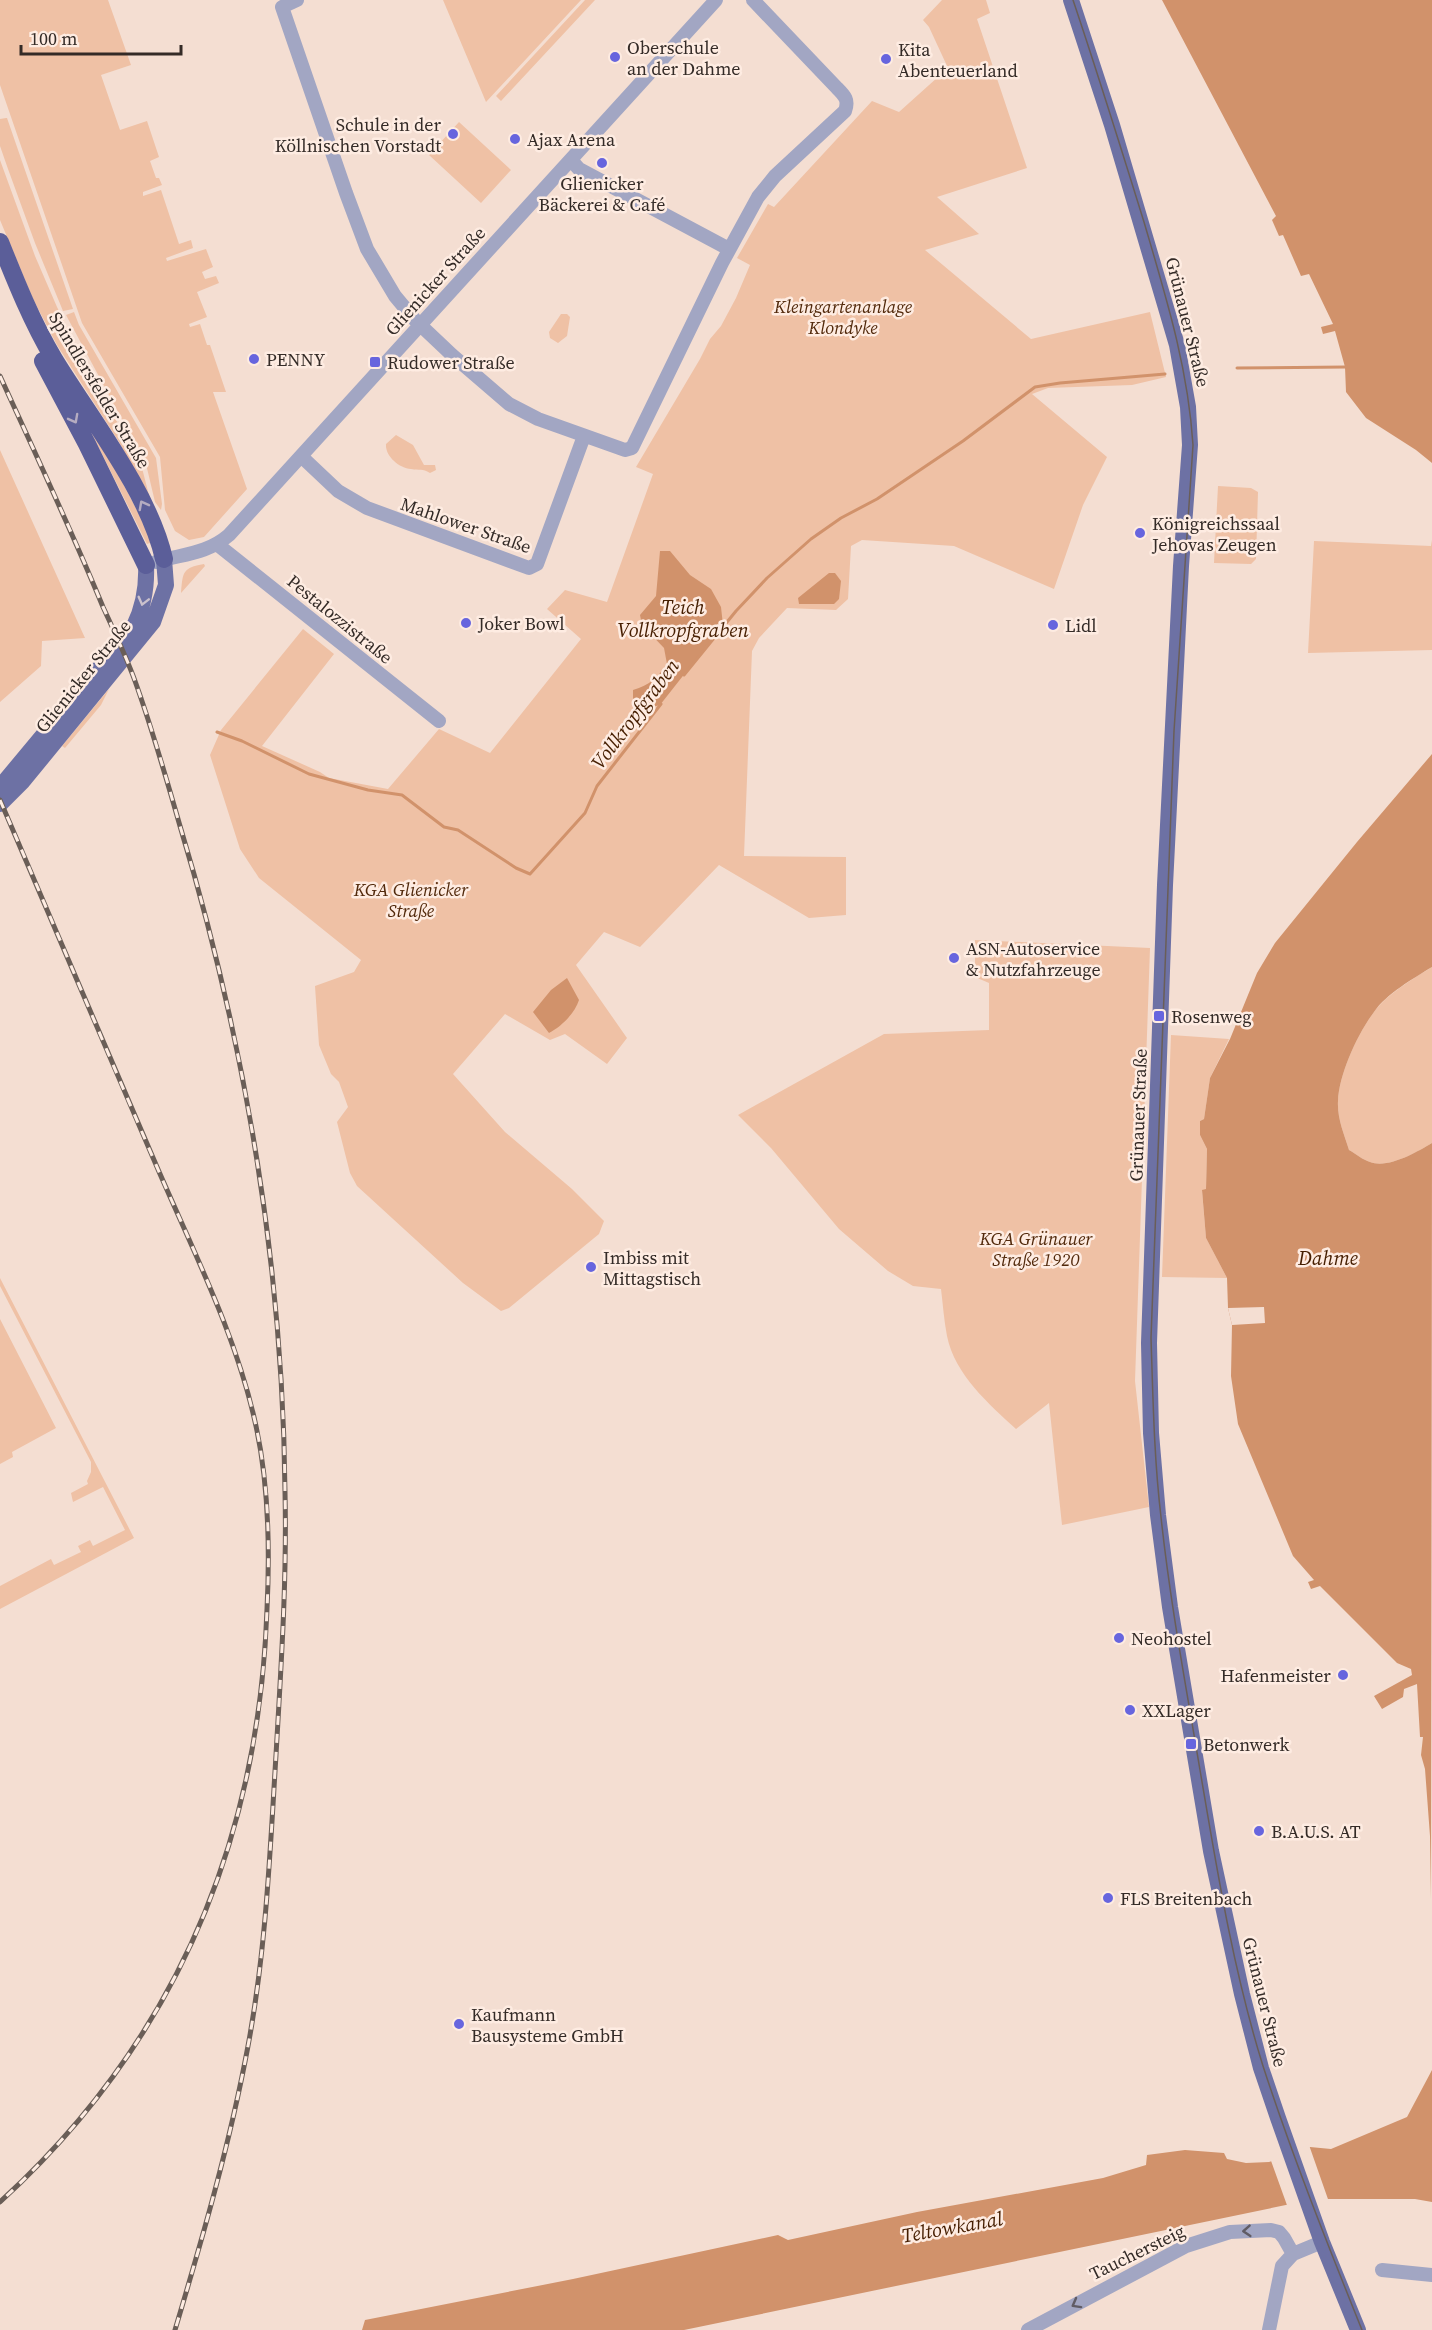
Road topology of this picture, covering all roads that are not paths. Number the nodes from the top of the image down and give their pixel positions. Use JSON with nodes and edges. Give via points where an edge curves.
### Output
{"nodes":[{"id":1,"x":297,"y":0,"type":"edge"},
{"id":2,"x":716,"y":0,"type":"edge"},
{"id":3,"x":753,"y":0,"type":"edge"},
{"id":4,"x":1071,"y":0,"type":"edge"},
{"id":5,"x":571,"y":160,"type":"junction"},
{"id":6,"x":0,"y":242,"type":"edge"},
{"id":7,"x":729,"y":249,"type":"junction"},
{"id":8,"x":0,"y":274,"type":"edge"},
{"id":9,"x":420,"y":325,"type":"junction"},
{"id":10,"x":584,"y":436,"type":"junction"},
{"id":11,"x":302,"y":457,"type":"junction"},
{"id":12,"x":218,"y":545,"type":"junction"},
{"id":13,"x":164,"y":559,"type":"junction"},
{"id":14,"x":146,"y":565,"type":"junction"},
{"id":15,"x":439,"y":721,"type":"dead end"},
{"id":16,"x":0,"y":787,"type":"edge"},
{"id":17,"x":0,"y":804,"type":"edge"},
{"id":18,"x":1320,"y":2236,"type":"junction"},
{"id":19,"x":1293,"y":2254,"type":"junction"},
{"id":20,"x":1382,"y":2270,"type":"dead end"},
{"id":21,"x":1432,"y":2275,"type":"edge"},
{"id":22,"x":1028,"y":2330,"type":"edge"},
{"id":23,"x":1269,"y":2330,"type":"edge"},
{"id":24,"x":1358,"y":2330,"type":"edge"}],
"edges":[{"from":1,"to":9,"type":"street","via":[[282,7],[367,249],[394,296]]},
{"from":2,"to":5,"type":"street","name":"Glienicker Straße"},
{"from":3,"to":7,"type":"street","via":[[846,97],[848,104],[765,187]]},
{"from":4,"to":18,"type":"main road","name":"Grünauer Straße","via":[[1178,345],[1188,406],[1190,445],[1164,909],[1149,1342],[1158,1515],[1170,1607],[1228,1938],[1264,2077]]},
{"from":5,"to":7,"type":"street","via":[[579,169]]},
{"from":5,"to":9,"type":"street","name":"Glienicker Straße"},
{"from":13,"to":6,"type":"highway","name":"Spindlersfelder Straße","one_way":true,"via":[[150,518],[121,464],[53,357]]},
{"from":7,"to":10,"type":"street","via":[[632,448],[625,450]]},
{"from":8,"to":14,"type":"highway","name":"Spindlersfelder Straße","one_way":true},
{"from":9,"to":10,"type":"street","via":[[509,404]]},
{"from":9,"to":11,"type":"street","name":"Glienicker Straße"},
{"from":10,"to":11,"type":"street","name":"Mahlower Straße","via":[[537,564],[529,568],[367,508],[338,491]]},
{"from":11,"to":12,"type":"street","name":"Glienicker Straße"},
{"from":12,"to":13,"type":"street","name":"Glienicker Straße"},
{"from":12,"to":15,"type":"street","name":"Pestalozzistraße"},
{"from":13,"to":14,"type":"street","name":"Glienicker Straße"},
{"from":13,"to":17,"type":"main road","name":"Glienicker Straße","via":[[166,585],[153,622]]},
{"from":14,"to":16,"type":"main road","name":"Glienicker Straße","one_way":true,"via":[[146,590],[134,626]]},
{"from":18,"to":19,"type":"street"},
{"from":18,"to":24,"type":"main road","name":"Grünauer Straße"},
{"from":19,"to":22,"type":"street","name":"Tauchersteig","one_way":true,"via":[[1279,2232],[1271,2229],[1230,2232],[1186,2246]]},
{"from":19,"to":23,"type":"street","via":[[1282,2266]]},
{"from":20,"to":21,"type":"street"}]}
